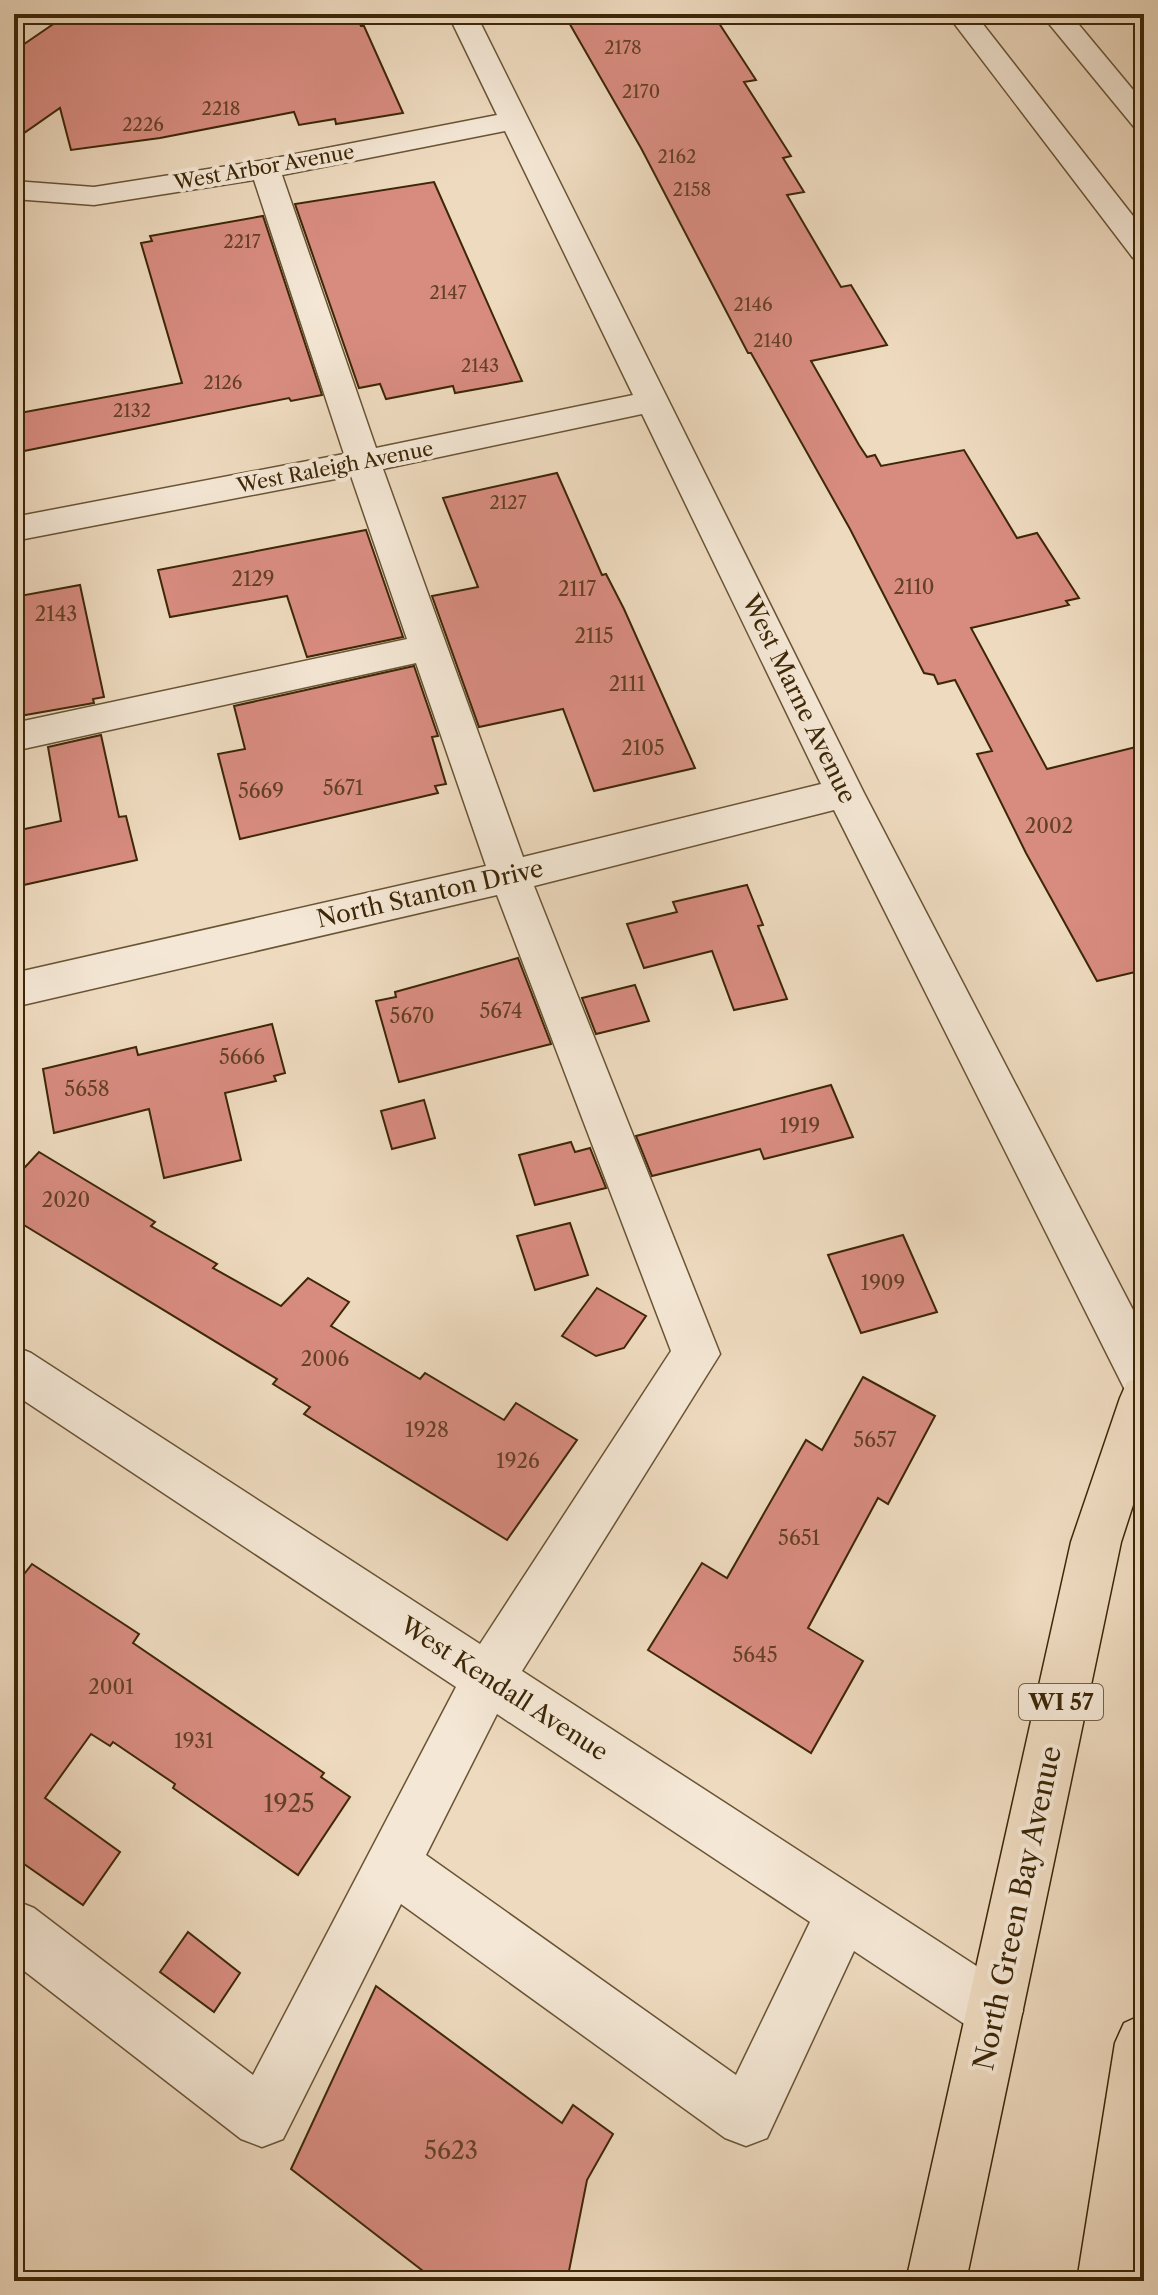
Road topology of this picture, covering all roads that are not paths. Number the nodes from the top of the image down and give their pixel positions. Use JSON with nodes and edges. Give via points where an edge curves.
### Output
{"nodes":[{"id":1,"x":462,"y":14,"type":"edge"},
{"id":2,"x":961,"y":14,"type":"edge"},
{"id":3,"x":1055,"y":14,"type":"edge"},
{"id":4,"x":513,"y":121,"type":"junction"},
{"id":5,"x":1144,"y":121,"type":"edge"},
{"id":6,"x":265,"y":169,"type":"junction"},
{"id":7,"x":14,"y":190,"type":"edge"},
{"id":8,"x":1144,"y":251,"type":"edge"},
{"id":9,"x":655,"y":401,"type":"junction"},
{"id":10,"x":363,"y":462,"type":"junction"},
{"id":11,"x":14,"y":529,"type":"edge"},
{"id":12,"x":429,"y":647,"type":"junction"},
{"id":13,"x":14,"y":737,"type":"edge"},
{"id":14,"x":845,"y":793,"type":"junction"},
{"id":15,"x":510,"y":876,"type":"junction"},
{"id":16,"x":14,"y":990,"type":"edge"},
{"id":17,"x":14,"y":1368,"type":"edge"},
{"id":18,"x":1144,"y":1379,"type":"edge"},
{"id":19,"x":1144,"y":1398,"type":"edge"},
{"id":20,"x":488,"y":1678,"type":"junction"},
{"id":21,"x":392,"y":1864,"type":"junction"},
{"id":22,"x":844,"y":1911,"type":"junction"},
{"id":23,"x":14,"y":1928,"type":"edge"},
{"id":24,"x":995,"y":2011,"type":"junction"},
{"id":25,"x":1144,"y":2043,"type":"edge"},
{"id":26,"x":936,"y":2281,"type":"edge"},
{"id":27,"x":1107,"y":2281,"type":"edge"}],
"edges":[{"from":1,"to":4,"type":"street","name":"West Marne Avenue"},
{"from":2,"to":8,"type":"street"},
{"from":3,"to":5,"type":"street"},
{"from":4,"to":6,"type":"street","name":"West Arbor Avenue"},
{"from":4,"to":9,"type":"street","name":"West Marne Avenue"},
{"from":6,"to":7,"type":"street","name":"West Arbor Avenue","via":[[94,196]]},
{"from":6,"to":10,"type":"street"},
{"from":9,"to":10,"type":"street","name":"West Raleigh Avenue"},
{"from":9,"to":14,"type":"street","name":"West Marne Avenue"},
{"from":10,"to":11,"type":"street","name":"West Raleigh Avenue"},
{"from":10,"to":12,"type":"street"},
{"from":12,"to":13,"type":"street"},
{"from":12,"to":15,"type":"street"},
{"from":14,"to":15,"type":"street","name":"North Stanton Drive"},
{"from":14,"to":18,"type":"street","name":"West Marne Avenue"},
{"from":15,"to":16,"type":"street","name":"North Stanton Drive"},
{"from":15,"to":20,"type":"street","via":[[696,1354]]},
{"from":17,"to":20,"type":"street","name":"West Kendall Avenue"},
{"from":19,"to":24,"type":"main road","name":"North Green Bay Avenue","number":"WI 57","via":[[1096,1542]]},
{"from":20,"to":21,"type":"street"},
{"from":20,"to":22,"type":"street","name":"West Kendall Avenue"},
{"from":21,"to":22,"type":"street","via":[[746,2117]]},
{"from":21,"to":23,"type":"street","via":[[262,2118]]},
{"from":22,"to":24,"type":"street","name":"West Kendall Avenue"},
{"from":24,"to":26,"type":"main road","name":"North Green Bay Avenue","number":"WI 57"},
{"from":25,"to":27,"type":"main road"}]}
